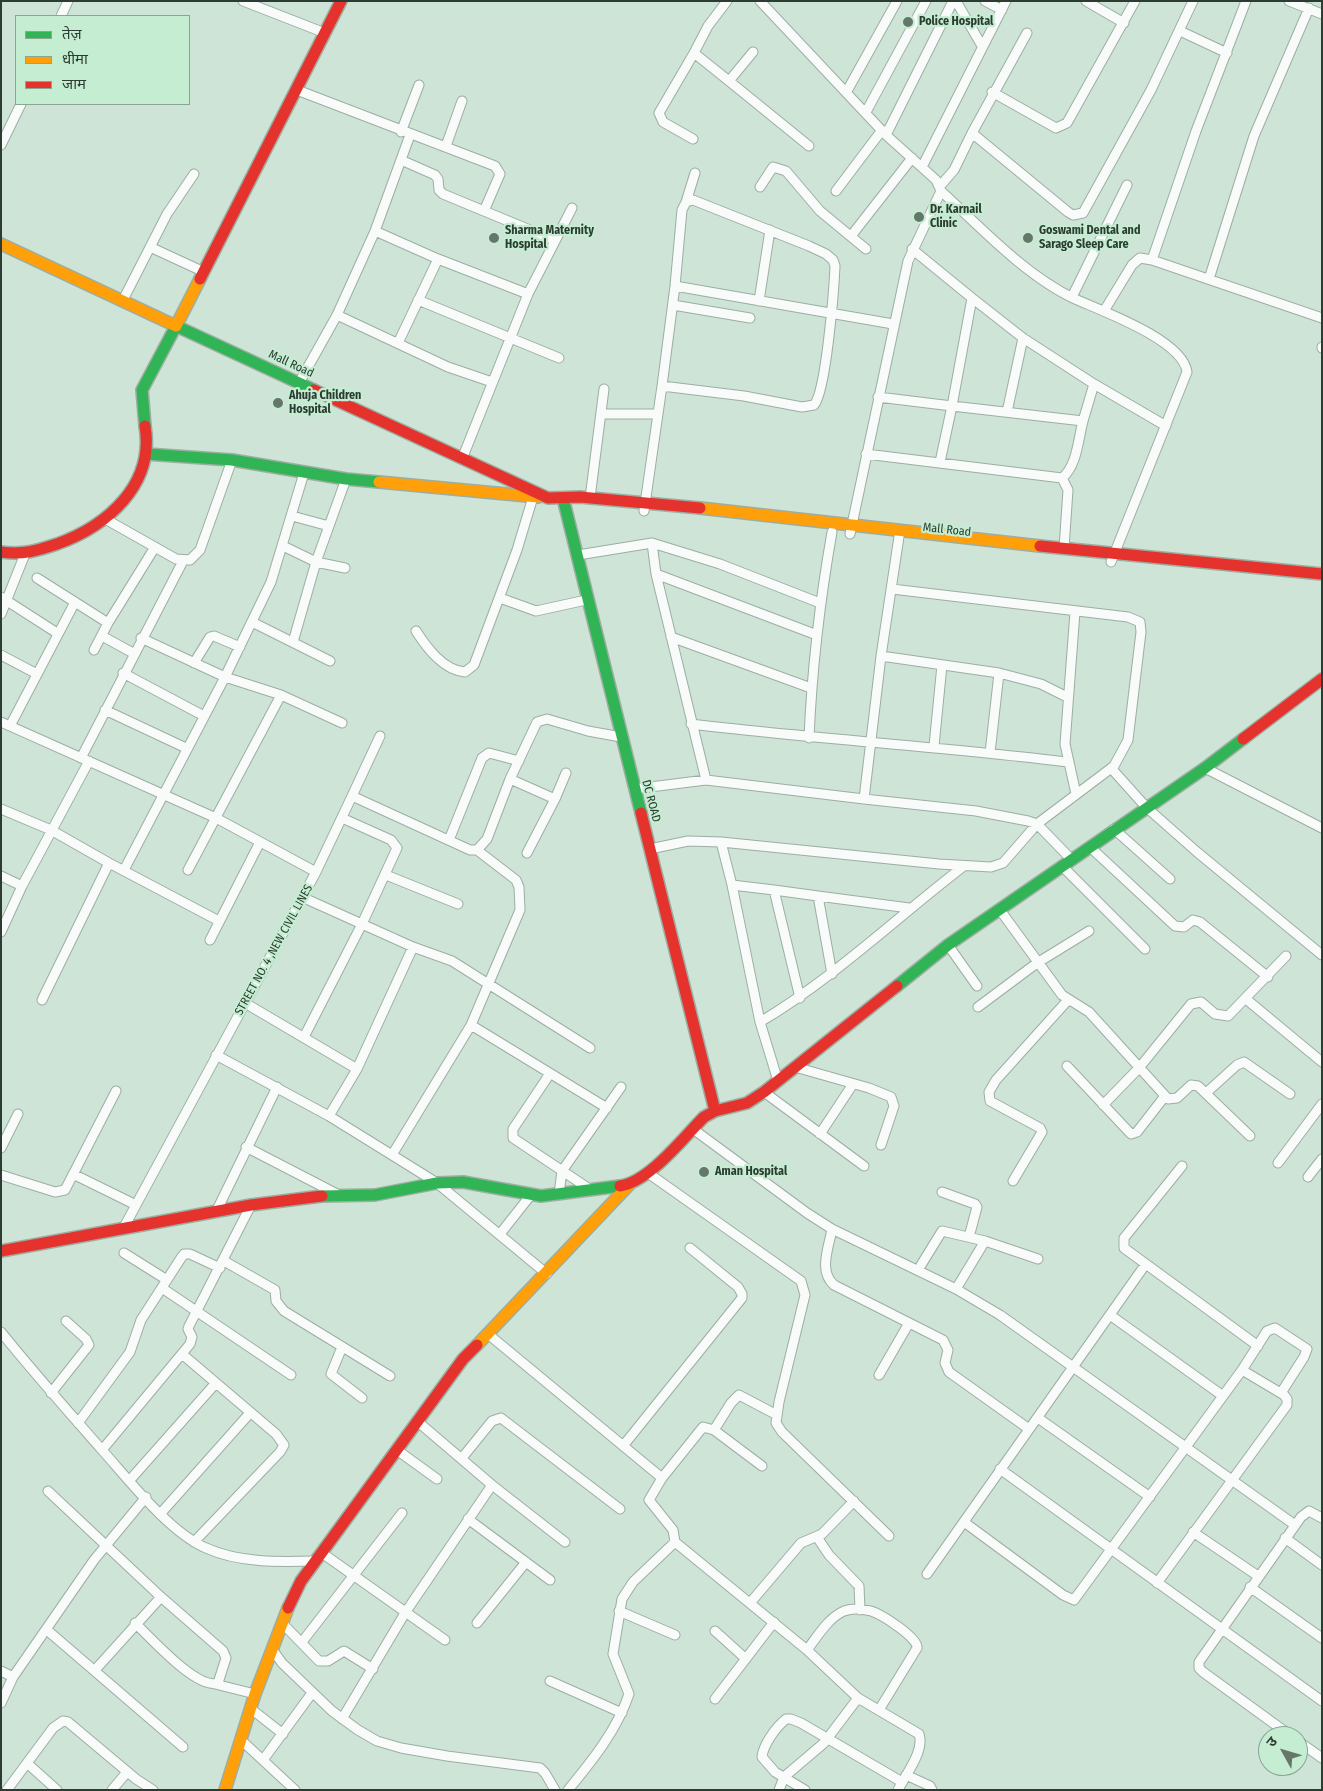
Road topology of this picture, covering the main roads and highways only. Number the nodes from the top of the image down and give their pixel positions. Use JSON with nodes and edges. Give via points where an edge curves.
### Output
{"nodes":[{"id":1,"x":341,"y":1,"type":"edge"},
{"id":2,"x":1,"y":244,"type":"edge"},
{"id":3,"x":176,"y":326,"type":"junction"},
{"id":4,"x":146,"y":454,"type":"junction"},
{"id":5,"x":548,"y":498,"type":"junction"},
{"id":6,"x":567,"y":499,"type":"junction"},
{"id":7,"x":645,"y":507,"type":"junction"},
{"id":8,"x":851,"y":529,"type":"junction"},
{"id":9,"x":900,"y":535,"type":"junction"},
{"id":10,"x":2,"y":554,"type":"edge"},
{"id":11,"x":1113,"y":558,"type":"junction"},
{"id":12,"x":1322,"y":574,"type":"edge"},
{"id":13,"x":1322,"y":583,"type":"edge"},
{"id":14,"x":1319,"y":686,"type":"edge"},
{"id":15,"x":715,"y":1111,"type":"junction"},
{"id":16,"x":629,"y":1186,"type":"junction"},
{"id":17,"x":1,"y":1251,"type":"edge"},
{"id":18,"x":225,"y":1790,"type":"edge"}],
"edges":[{"from":1,"to":3,"type":"main road"},
{"from":2,"to":3,"type":"main road","name":"Mall Road","via":[[124,298]]},
{"from":3,"to":4,"type":"main road","via":[[142,390]]},
{"from":3,"to":5,"type":"main road","name":"Mall Road"},
{"from":4,"to":5,"type":"main road","via":[[232,460],[346,479]]},
{"from":4,"to":10,"type":"main road","via":[[136,484],[122,507],[107,520],[68,541],[25,554]]},
{"from":5,"to":6,"type":"main road","name":"Mall Road"},
{"from":6,"to":7,"type":"main road","name":"Mall Road","via":[[590,498]]},
{"from":6,"to":7,"type":"main road","name":"Mall Road","via":[[587,507]]},
{"from":6,"to":15,"type":"main road","name":"DC ROAD","via":[[586,600]]},
{"from":7,"to":8,"type":"main road","name":"Mall Road"},
{"from":7,"to":8,"type":"main road","name":"Mall Road","via":[[832,532]]},
{"from":8,"to":9,"type":"main road","name":"Mall Road"},
{"from":9,"to":11,"type":"main road","name":"Mall Road"},
{"from":9,"to":11,"type":"main road","name":"Mall Road","via":[[1064,548]]},
{"from":11,"to":12,"type":"main road","name":"Mall Road"},
{"from":11,"to":13,"type":"main road","name":"Mall Road"},
{"from":14,"to":15,"type":"main road","via":[[948,946],[764,1092],[746,1103]]},
{"from":15,"to":16,"type":"main road","via":[[648,1173]]},
{"from":16,"to":17,"type":"main road","via":[[530,1196],[463,1182],[437,1183],[375,1195],[338,1194],[251,1205]]},
{"from":16,"to":18,"type":"main road","via":[[463,1360],[295,1590],[250,1708]]}]}
